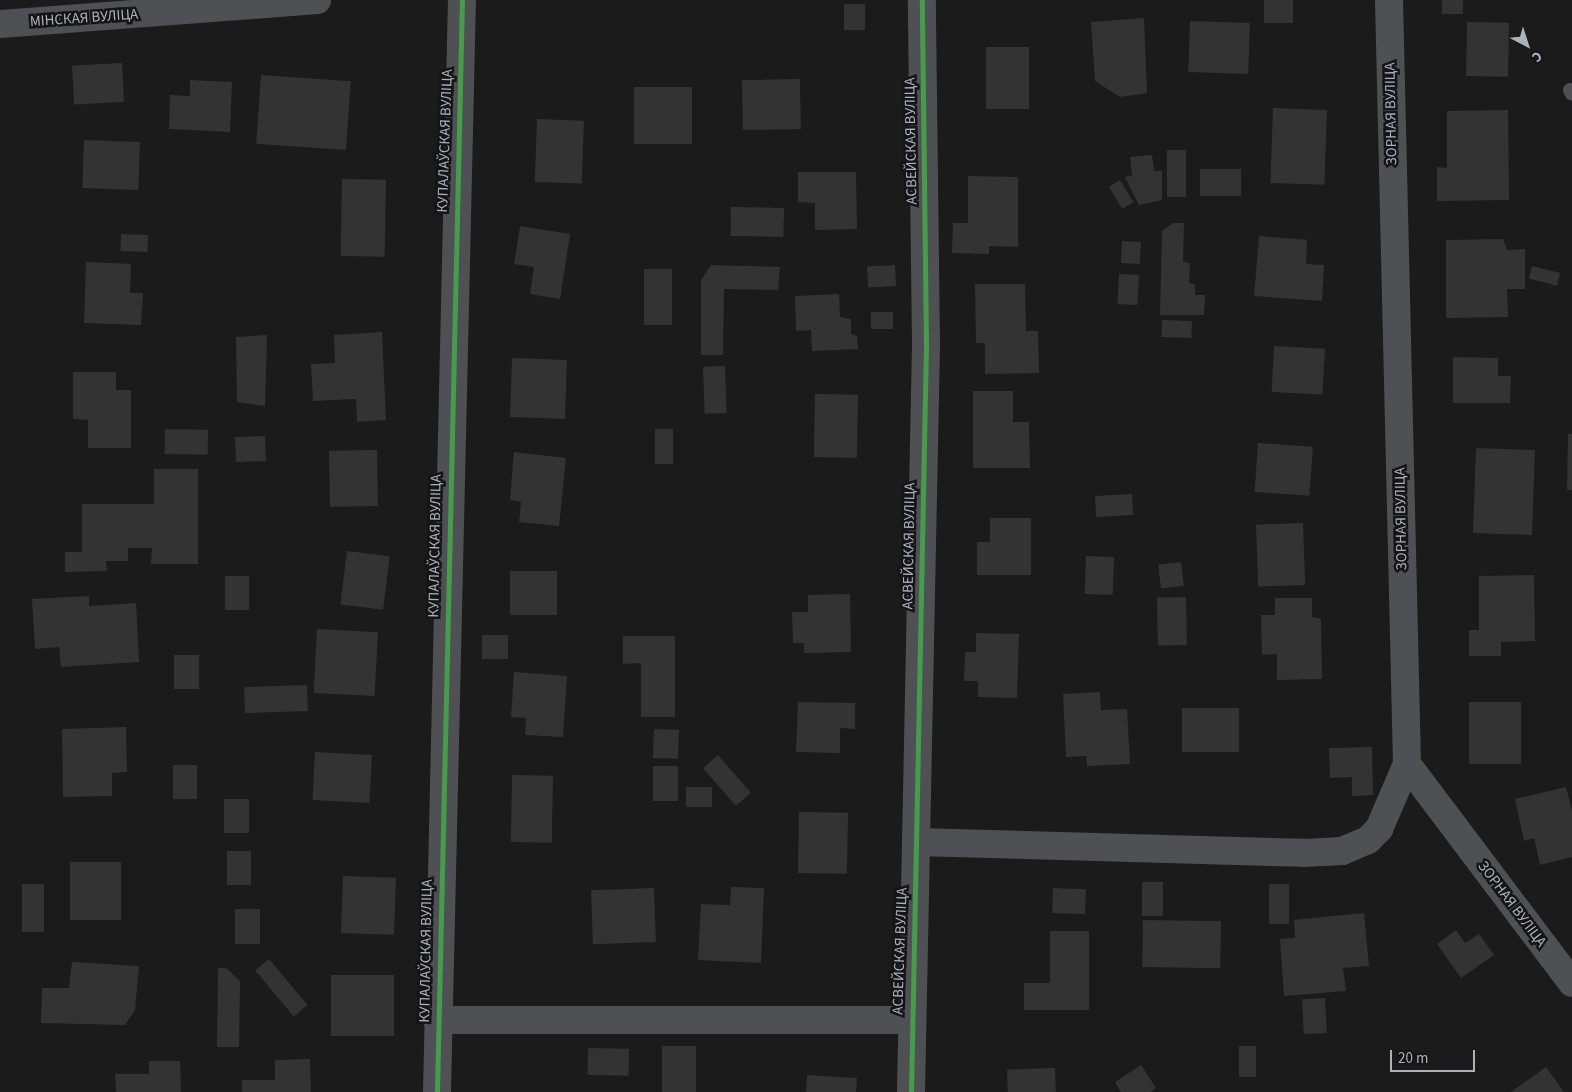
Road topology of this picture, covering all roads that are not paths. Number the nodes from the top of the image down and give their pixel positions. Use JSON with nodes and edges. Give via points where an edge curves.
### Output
{"nodes":[{"id":1,"x":317,"y":0,"type":"edge"},
{"id":2,"x":462,"y":0,"type":"edge"},
{"id":3,"x":922,"y":0,"type":"edge"},
{"id":4,"x":1389,"y":0,"type":"edge"},
{"id":5,"x":0,"y":24,"type":"edge"},
{"id":6,"x":1407,"y":764,"type":"junction"},
{"id":7,"x":916,"y":842,"type":"junction"},
{"id":8,"x":1572,"y":983,"type":"edge"},
{"id":9,"x":437,"y":1020,"type":"junction"},
{"id":10,"x":911,"y":1020,"type":"junction"},
{"id":11,"x":436,"y":1092,"type":"edge"},
{"id":12,"x":911,"y":1092,"type":"edge"}],
"edges":[{"from":1,"to":5,"type":"street","name":"МІНСКАЯ ВУЛІЦА"},
{"from":2,"to":9,"type":"street","name":"КУПАЛАЎСКАЯ ВУЛІЦА"},
{"from":3,"to":7,"type":"street","name":"АСВЕЙСКАЯ ВУЛІЦА","via":[[926,344]]},
{"from":4,"to":6,"type":"street","name":"ЗОРНАЯ ВУЛІЦА"},
{"from":6,"to":7,"type":"street","via":[[1379,829],[1368,840],[1342,851],[1304,853]]},
{"from":6,"to":8,"type":"street","name":"ЗОРНАЯ ВУЛІЦА"},
{"from":7,"to":10,"type":"street","name":"АСВЕЙСКАЯ ВУЛІЦА"},
{"from":9,"to":10,"type":"street"},
{"from":9,"to":11,"type":"street","name":"КУПАЛАЎСКАЯ ВУЛІЦА"},
{"from":10,"to":12,"type":"street","name":"АСВЕЙСКАЯ ВУЛІЦА"}]}
